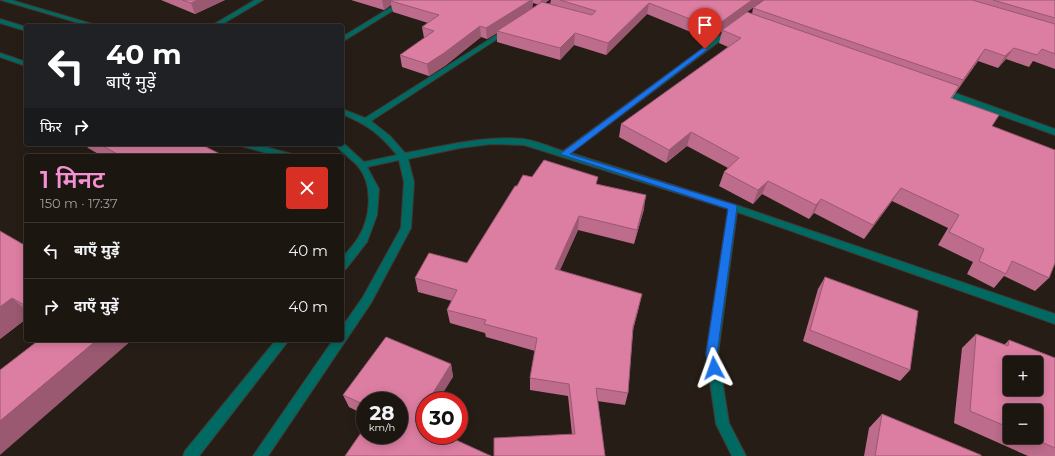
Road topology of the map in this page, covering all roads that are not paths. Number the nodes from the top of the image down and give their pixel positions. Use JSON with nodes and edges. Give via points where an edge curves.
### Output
{"nodes":[{"id":1,"x":4,"y":0,"type":"edge"},
{"id":2,"x":260,"y":0,"type":"edge"},
{"id":3,"x":407,"y":0,"type":"edge"},
{"id":4,"x":0,"y":21,"type":"edge"},
{"id":5,"x":89,"y":24,"type":"edge"},
{"id":6,"x":218,"y":24,"type":"edge"},
{"id":7,"x":515,"y":25,"type":"edge"},
{"id":8,"x":737,"y":26,"type":"edge"},
{"id":9,"x":24,"y":28,"type":"edge"},
{"id":10,"x":344,"y":39,"type":"edge"},
{"id":11,"x":0,"y":55,"type":"edge"},
{"id":12,"x":24,"y":63,"type":"edge"},
{"id":13,"x":936,"y":90,"type":"edge"},
{"id":14,"x":344,"y":112,"type":"edge"},
{"id":15,"x":366,"y":121,"type":"junction"},
{"id":16,"x":1055,"y":132,"type":"edge"},
{"id":17,"x":250,"y":146,"type":"edge"},
{"id":18,"x":340,"y":146,"type":"edge"},
{"id":19,"x":278,"y":154,"type":"edge"},
{"id":20,"x":564,"y":154,"type":"junction"},
{"id":21,"x":347,"y":156,"type":"edge"},
{"id":22,"x":403,"y":157,"type":"junction"},
{"id":23,"x":362,"y":165,"type":"junction"},
{"id":24,"x":733,"y":207,"type":"junction"},
{"id":25,"x":344,"y":263,"type":"edge"},
{"id":26,"x":1055,"y":319,"type":"edge"},
{"id":27,"x":344,"y":333,"type":"edge"},
{"id":28,"x":281,"y":342,"type":"edge"},
{"id":29,"x":339,"y":342,"type":"edge"},
{"id":30,"x":190,"y":456,"type":"edge"},
{"id":31,"x":260,"y":456,"type":"edge"},
{"id":32,"x":739,"y":456,"type":"edge"}],
"edges":[{"from":1,"to":5,"type":"street"},
{"from":2,"to":6,"type":"street"},
{"from":3,"to":10,"type":"street"},
{"from":4,"to":9,"type":"street"},
{"from":7,"to":15,"type":"street"},
{"from":8,"to":20,"type":"street"},
{"from":11,"to":12,"type":"street"},
{"from":13,"to":16,"type":"street"},
{"from":14,"to":15,"type":"street"},
{"from":15,"to":22,"type":"street","via":[[387,138]]},
{"from":17,"to":19,"type":"street"},
{"from":18,"to":21,"type":"street"},
{"from":20,"to":22,"type":"street","via":[[525,142],[491,141]]},
{"from":20,"to":24,"type":"street"},
{"from":21,"to":23,"type":"street"},
{"from":22,"to":23,"type":"street"},
{"from":22,"to":27,"type":"street","via":[[409,182],[406,228],[367,300]]},
{"from":23,"to":25,"type":"street","via":[[374,189],[372,215],[363,239]]},
{"from":24,"to":26,"type":"street"},
{"from":24,"to":32,"type":"street","via":[[712,354],[723,424]]},
{"from":28,"to":30,"type":"street"},
{"from":29,"to":31,"type":"street"}]}
